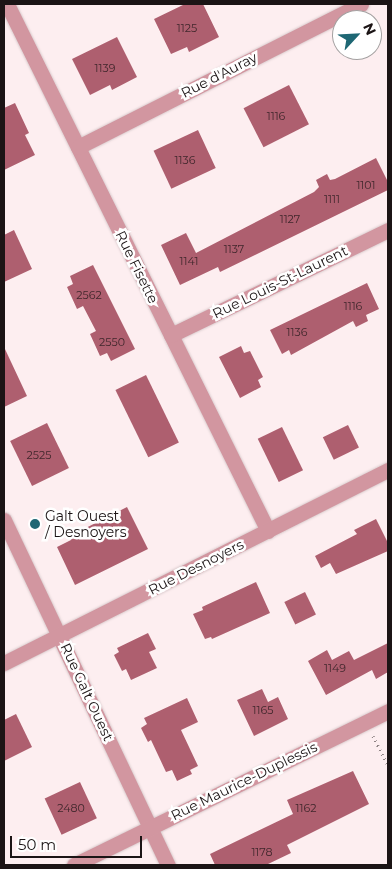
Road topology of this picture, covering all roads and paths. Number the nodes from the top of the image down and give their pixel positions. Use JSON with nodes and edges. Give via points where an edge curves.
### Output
{"nodes":[{"id":1,"x":7,"y":4,"type":"edge"},
{"id":2,"x":361,"y":4,"type":"edge"},
{"id":3,"x":78,"y":147,"type":"junction"},
{"id":4,"x":388,"y":230,"type":"edge"},
{"id":5,"x":171,"y":335,"type":"junction"},
{"id":6,"x":388,"y":470,"type":"edge"},
{"id":7,"x":4,"y":520,"type":"edge"},
{"id":8,"x":268,"y":531,"type":"junction"},
{"id":9,"x":60,"y":635,"type":"junction"},
{"id":10,"x":4,"y":663,"type":"edge"},
{"id":11,"x":388,"y":711,"type":"edge"},
{"id":12,"x":365,"y":722,"type":"junction"},
{"id":13,"x":388,"y":766,"type":"edge"},
{"id":14,"x":150,"y":826,"type":"junction"},
{"id":15,"x":74,"y":865,"type":"edge"},
{"id":16,"x":168,"y":865,"type":"edge"}],
"edges":[{"from":1,"to":3,"type":"street","name":"Rue Fisette"},
{"from":2,"to":3,"type":"street","name":"Rue d'Auray"},
{"from":3,"to":5,"type":"street","name":"Rue Fisette"},
{"from":4,"to":5,"type":"street","name":"Rue Louis-St-Laurent"},
{"from":5,"to":8,"type":"street","name":"Rue Fisette"},
{"from":6,"to":8,"type":"street","name":"Rue Desnoyers"},
{"from":7,"to":9,"type":"street","name":"Rue Galt Ouest"},
{"from":8,"to":9,"type":"street","name":"Rue Desnoyers"},
{"from":9,"to":10,"type":"street","name":"Rue Desnoyers"},
{"from":9,"to":14,"type":"street","name":"Rue Galt Ouest"},
{"from":11,"to":12,"type":"street","name":"Rue Maurice-Duplessis"},
{"from":12,"to":13,"type":"path"},
{"from":12,"to":14,"type":"street","name":"Rue Maurice-Duplessis"},
{"from":14,"to":15,"type":"street","name":"Rue Maurice-Duplessis"},
{"from":14,"to":16,"type":"street","name":"Rue Galt Ouest"}]}
